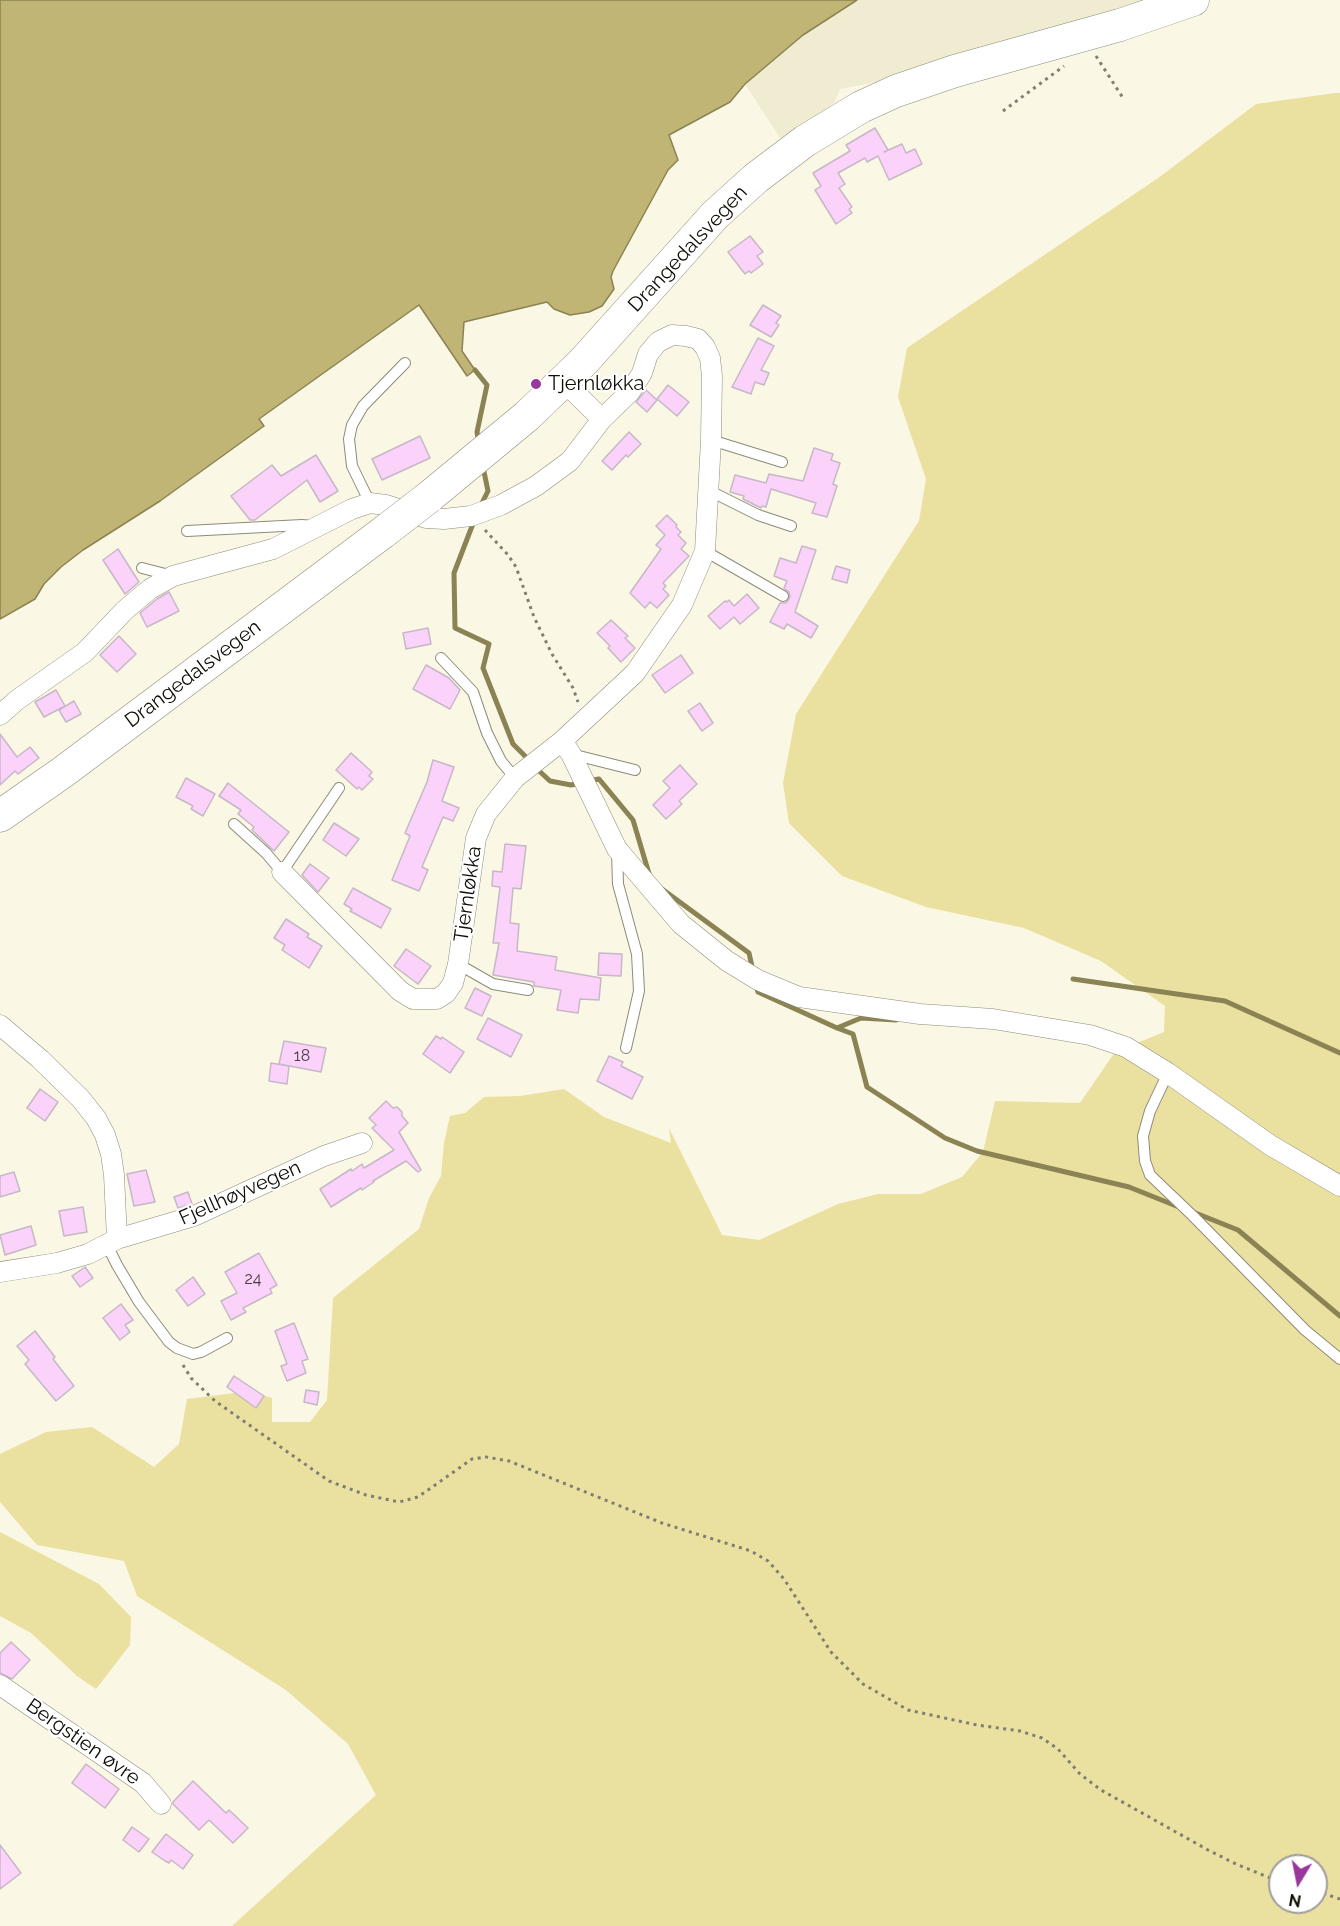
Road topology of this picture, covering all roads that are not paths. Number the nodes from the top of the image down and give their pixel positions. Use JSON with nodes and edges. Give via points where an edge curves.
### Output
{"nodes":[{"id":1,"x":1193,"y":0,"type":"edge"},
{"id":2,"x":405,"y":363,"type":"dead end"},
{"id":3,"x":563,"y":381,"type":"junction"},
{"id":4,"x":602,"y":419,"type":"junction"},
{"id":5,"x":711,"y":440,"type":"junction"},
{"id":6,"x":782,"y":462,"type":"dead end"},
{"id":7,"x":708,"y":490,"type":"junction"},
{"id":8,"x":370,"y":503,"type":"junction"},
{"id":9,"x":791,"y":526,"type":"dead end"},
{"id":10,"x":318,"y":527,"type":"junction"},
{"id":11,"x":187,"y":531,"type":"dead end"},
{"id":12,"x":705,"y":551,"type":"junction"},
{"id":13,"x":142,"y":568,"type":"dead end"},
{"id":14,"x":173,"y":576,"type":"junction"},
{"id":15,"x":783,"y":596,"type":"dead end"},
{"id":16,"x":441,"y":658,"type":"dead end"},
{"id":17,"x":0,"y":715,"type":"edge"},
{"id":18,"x":567,"y":747,"type":"junction"},
{"id":19,"x":635,"y":770,"type":"dead end"},
{"id":20,"x":515,"y":778,"type":"junction"},
{"id":21,"x":339,"y":788,"type":"dead end"},
{"id":22,"x":0,"y":816,"type":"edge"},
{"id":23,"x":234,"y":824,"type":"dead end"},
{"id":24,"x":617,"y":849,"type":"junction"},
{"id":25,"x":282,"y":872,"type":"junction"},
{"id":26,"x":459,"y":964,"type":"junction"},
{"id":27,"x":528,"y":990,"type":"dead end"},
{"id":28,"x":0,"y":1025,"type":"edge"},
{"id":29,"x":626,"y":1048,"type":"dead end"},
{"id":30,"x":1168,"y":1073,"type":"junction"},
{"id":31,"x":362,"y":1143,"type":"dead end"},
{"id":32,"x":1340,"y":1186,"type":"edge"},
{"id":33,"x":112,"y":1242,"type":"junction"},
{"id":34,"x":0,"y":1272,"type":"edge"},
{"id":35,"x":227,"y":1338,"type":"dead end"},
{"id":36,"x":1340,"y":1359,"type":"edge"},
{"id":37,"x":0,"y":1685,"type":"edge"},
{"id":38,"x":161,"y":1804,"type":"dead end"}],
"edges":[{"from":1,"to":3,"type":"main road","name":"Drangedalsvegen","via":[[1120,26],[914,84],[829,126],[764,172],[715,215]]},
{"from":2,"to":8,"type":"lane","via":[[363,406],[352,425],[352,466]]},
{"from":3,"to":4,"type":"street"},
{"from":3,"to":22,"type":"main road","name":"Drangedalsvegen","bridge":true,"via":[[492,446],[385,531]]},
{"from":4,"to":5,"type":"street","name":"Tjernløkka","via":[[630,392],[658,342],[672,335],[686,336],[698,339],[710,358]]},
{"from":4,"to":8,"type":"street","name":"Tjernløkka","via":[[570,461],[536,486],[471,516],[426,518]]},
{"from":5,"to":6,"type":"lane"},
{"from":5,"to":7,"type":"street","name":"Tjernløkka"},
{"from":7,"to":9,"type":"lane","via":[[758,515]]},
{"from":7,"to":12,"type":"street","name":"Tjernløkka"},
{"from":8,"to":10,"type":"street"},
{"from":10,"to":11,"type":"lane"},
{"from":10,"to":14,"type":"street","via":[[273,549]]},
{"from":12,"to":15,"type":"lane"},
{"from":12,"to":18,"type":"street","name":"Tjernløkka","via":[[682,605],[656,644],[635,673],[585,721]]},
{"from":13,"to":14,"type":"lane"},
{"from":14,"to":17,"type":"street","via":[[150,589],[85,652]]},
{"from":16,"to":20,"type":"lane","via":[[473,692],[487,733]]},
{"from":18,"to":19,"type":"lane"},
{"from":18,"to":20,"type":"street","name":"Tjernløkka"},
{"from":18,"to":24,"type":"street"},
{"from":20,"to":26,"type":"street","name":"Tjernløkka","via":[[486,814],[476,838]]},
{"from":21,"to":25,"type":"lane"},
{"from":23,"to":25,"type":"lane"},
{"from":24,"to":29,"type":"lane","via":[[618,884],[637,954],[639,991]]},
{"from":24,"to":30,"type":"street","via":[[681,924],[727,961],[758,980],[799,997],[1090,1035],[1126,1047]]},
{"from":25,"to":26,"type":"street","name":"Tjernløkka","via":[[400,991],[413,999],[437,999],[446,993]]},
{"from":26,"to":27,"type":"lane","via":[[494,984]]},
{"from":28,"to":33,"type":"street","via":[[80,1098],[105,1135],[114,1175]]},
{"from":30,"to":32,"type":"street","via":[[1270,1145]]},
{"from":30,"to":36,"type":"lane","via":[[1143,1136],[1150,1175],[1305,1330]]},
{"from":31,"to":33,"type":"street","name":"Fjellhøyvegen","via":[[324,1156],[194,1216]]},
{"from":33,"to":34,"type":"street","name":"Fjellhøyvegen","via":[[57,1263]]},
{"from":33,"to":35,"type":"lane","via":[[117,1265],[169,1342],[193,1354]]},
{"from":37,"to":38,"type":"street","name":"Bergstien øvre","via":[[143,1783]]}]}
